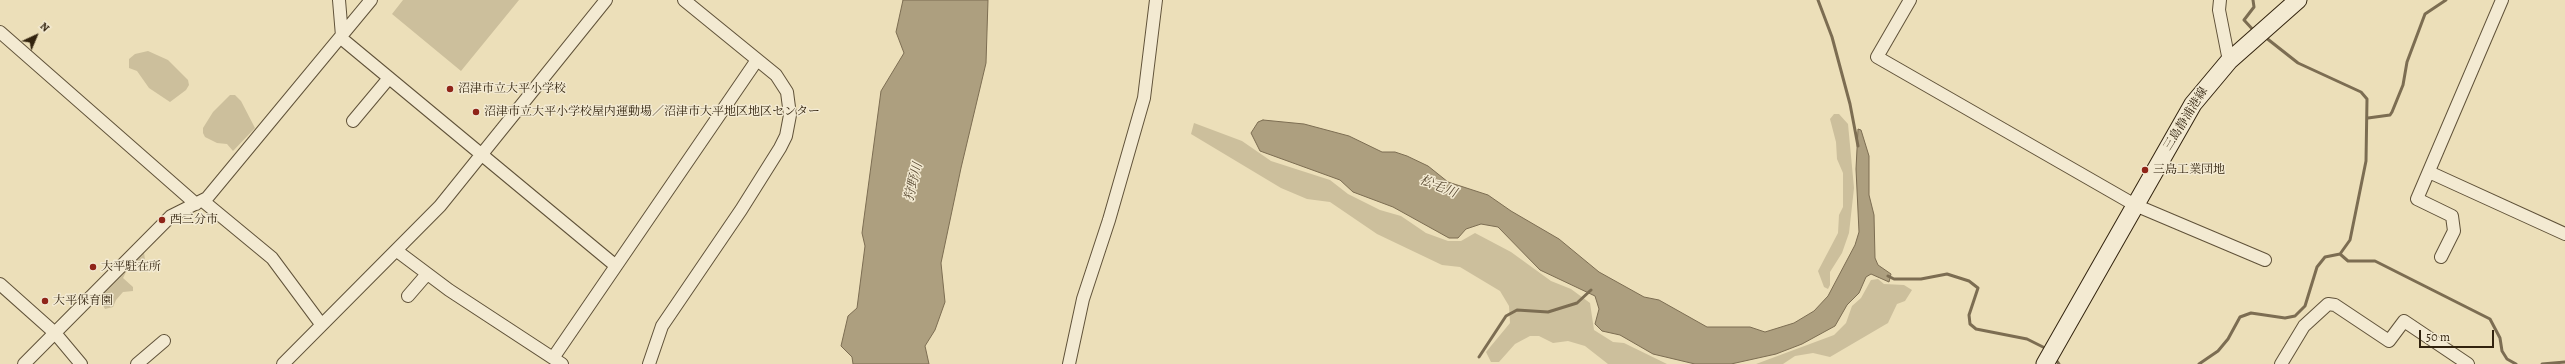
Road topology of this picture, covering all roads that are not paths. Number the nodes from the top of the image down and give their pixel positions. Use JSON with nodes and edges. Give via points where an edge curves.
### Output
{"nodes":[{"id":1,"x":339,"y":0,"type":"edge"},
{"id":2,"x":371,"y":0,"type":"edge"},
{"id":3,"x":606,"y":0,"type":"edge"},
{"id":4,"x":684,"y":0,"type":"edge"},
{"id":5,"x":1156,"y":0,"type":"edge"},
{"id":6,"x":1910,"y":0,"type":"edge"},
{"id":7,"x":2220,"y":0,"type":"edge"},
{"id":8,"x":2298,"y":0,"type":"edge"},
{"id":9,"x":2502,"y":0,"type":"edge"},
{"id":10,"x":0,"y":32,"type":"edge"},
{"id":11,"x":341,"y":37,"type":"junction"},
{"id":12,"x":757,"y":60,"type":"junction"},
{"id":13,"x":2229,"y":61,"type":"junction"},
{"id":14,"x":389,"y":78,"type":"junction"},
{"id":15,"x":353,"y":121,"type":"dead end"},
{"id":16,"x":482,"y":156,"type":"junction"},
{"id":17,"x":2429,"y":172,"type":"junction"},
{"id":18,"x":200,"y":203,"type":"junction"},
{"id":19,"x":2135,"y":205,"type":"junction"},
{"id":20,"x":2565,"y":234,"type":"edge"},
{"id":21,"x":397,"y":251,"type":"junction"},
{"id":22,"x":2441,"y":257,"type":"dead end"},
{"id":23,"x":2265,"y":260,"type":"dead end"},
{"id":24,"x":616,"y":266,"type":"junction"},
{"id":25,"x":427,"y":274,"type":"junction"},
{"id":26,"x":0,"y":284,"type":"edge"},
{"id":27,"x":408,"y":296,"type":"dead end"},
{"id":28,"x":321,"y":324,"type":"junction"},
{"id":29,"x":55,"y":332,"type":"junction"},
{"id":30,"x":164,"y":341,"type":"dead end"},
{"id":31,"x":2050,"y":355,"type":"edge"},
{"id":32,"x":558,"y":361,"type":"edge"},
{"id":33,"x":24,"y":364,"type":"edge"},
{"id":34,"x":81,"y":364,"type":"edge"},
{"id":35,"x":137,"y":364,"type":"edge"},
{"id":36,"x":283,"y":364,"type":"edge"},
{"id":37,"x":649,"y":364,"type":"edge"},
{"id":38,"x":1069,"y":364,"type":"edge"},
{"id":39,"x":2281,"y":364,"type":"edge"},
{"id":40,"x":2468,"y":364,"type":"edge"}],
"edges":[{"from":1,"to":11,"type":"street"},
{"from":2,"to":11,"type":"street"},
{"from":3,"to":16,"type":"street"},
{"from":4,"to":12,"type":"street"},
{"from":5,"to":38,"type":"street","via":[[1144,98],[1083,299]]},
{"from":6,"to":19,"type":"street","via":[[1877,57]]},
{"from":7,"to":13,"type":"street","via":[[2219,10]]},
{"from":8,"to":13,"type":"main road","name":"三島静浦港線"},
{"from":9,"to":17,"type":"street"},
{"from":10,"to":18,"type":"street"},
{"from":11,"to":14,"type":"street"},
{"from":11,"to":18,"type":"street"},
{"from":12,"to":24,"type":"street"},
{"from":12,"to":37,"type":"street","via":[[776,75],[787,92],[790,114],[786,136],[741,210],[662,326]]},
{"from":13,"to":19,"type":"main road","name":"三島静浦港線","via":[[2192,104]]},
{"from":14,"to":15,"type":"street"},
{"from":14,"to":16,"type":"street"},
{"from":16,"to":21,"type":"street","via":[[440,206]]},
{"from":16,"to":24,"type":"street"},
{"from":17,"to":20,"type":"street"},
{"from":17,"to":22,"type":"street","via":[[2417,199],[2452,216],[2454,231]]},
{"from":18,"to":28,"type":"street","via":[[272,258]]},
{"from":18,"to":29,"type":"street","via":[[171,216]]},
{"from":19,"to":23,"type":"street"},
{"from":19,"to":31,"type":"main road","name":"三島静浦港線"},
{"from":21,"to":25,"type":"street"},
{"from":21,"to":28,"type":"street"},
{"from":24,"to":32,"type":"street"},
{"from":25,"to":27,"type":"street"},
{"from":25,"to":32,"type":"street"},
{"from":26,"to":29,"type":"street"},
{"from":28,"to":36,"type":"street"},
{"from":29,"to":33,"type":"street"},
{"from":29,"to":34,"type":"street"},
{"from":30,"to":35,"type":"street"},
{"from":39,"to":40,"type":"street","via":[[2304,326],[2328,304],[2335,305],[2389,341],[2404,321]]}]}
